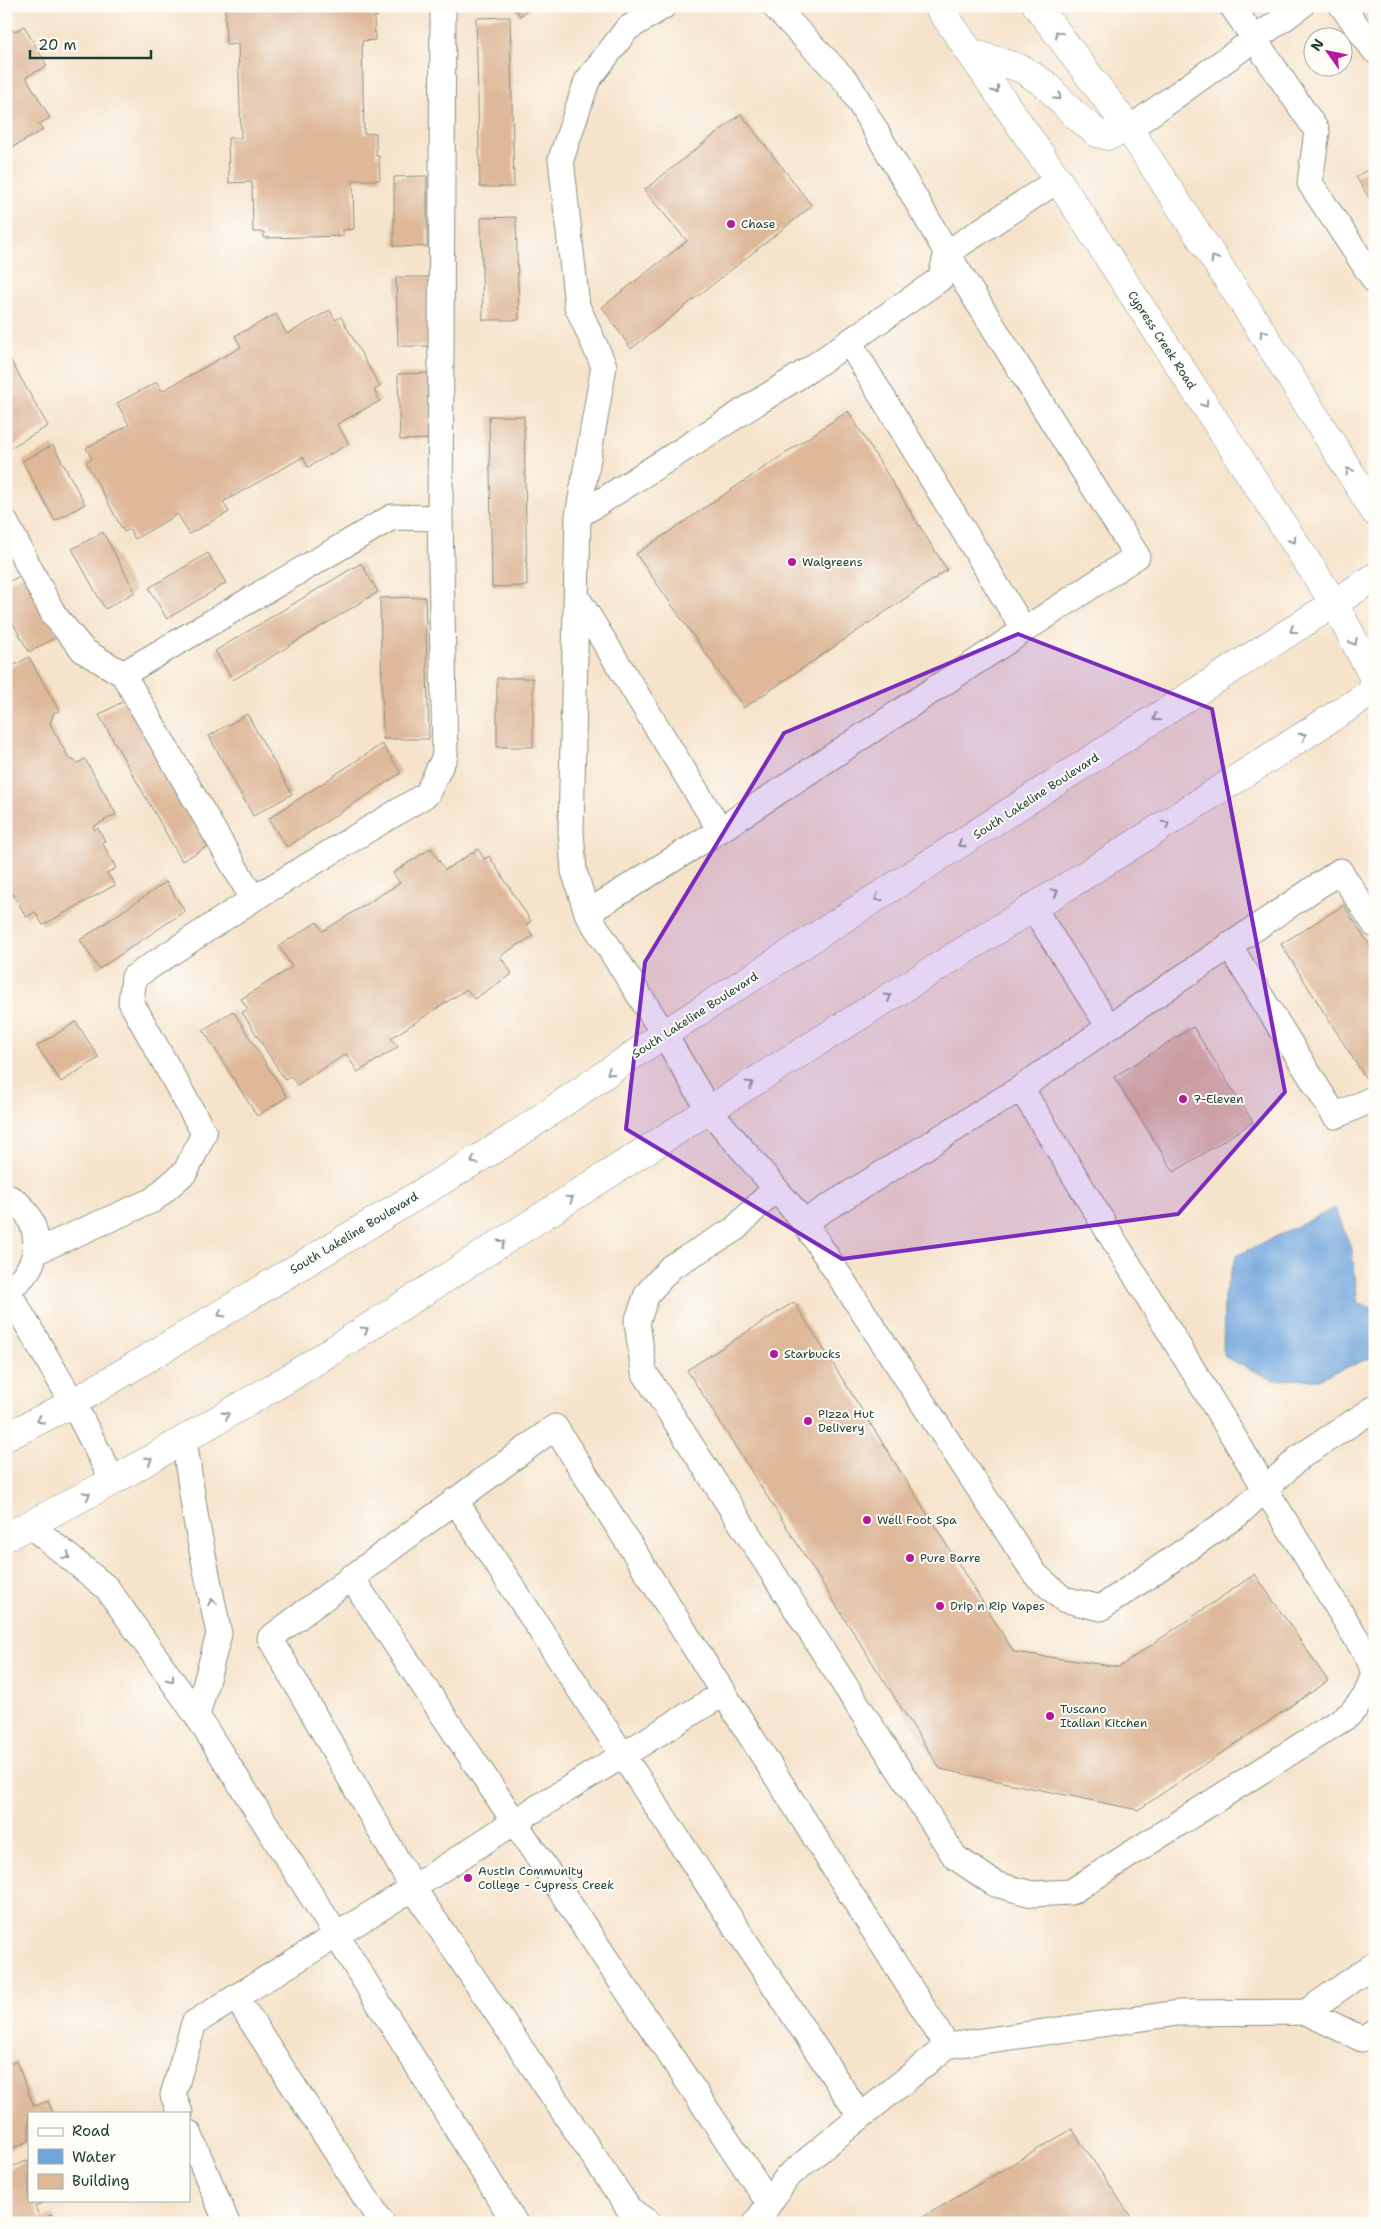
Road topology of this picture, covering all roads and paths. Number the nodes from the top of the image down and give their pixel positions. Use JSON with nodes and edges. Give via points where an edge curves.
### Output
{"nodes":[{"id":1,"x":443,"y":6,"type":"edge"},
{"id":2,"x":664,"y":6,"type":"edge"},
{"id":3,"x":774,"y":6,"type":"edge"},
{"id":4,"x":938,"y":6,"type":"edge"},
{"id":5,"x":1037,"y":6,"type":"edge"},
{"id":6,"x":1232,"y":6,"type":"edge"},
{"id":7,"x":1301,"y":6,"type":"edge"},
{"id":8,"x":1342,"y":6,"type":"edge"},
{"id":9,"x":1257,"y":40,"type":"junction"},
{"id":10,"x":1375,"y":51,"type":"edge"},
{"id":11,"x":970,"y":52,"type":"junction"},
{"id":12,"x":1129,"y":129,"type":"junction"},
{"id":13,"x":1058,"y":180,"type":"junction"},
{"id":14,"x":947,"y":253,"type":"junction"},
{"id":15,"x":1375,"y":281,"type":"edge"},
{"id":16,"x":849,"y":342,"type":"junction"},
{"id":17,"x":1375,"y":512,"type":"edge"},
{"id":18,"x":578,"y":516,"type":"junction"},
{"id":19,"x":440,"y":518,"type":"junction"},
{"id":20,"x":6,"y":523,"type":"edge"},
{"id":21,"x":1375,"y":577,"type":"edge"},
{"id":22,"x":578,"y":599,"type":"junction"},
{"id":23,"x":1334,"y":603,"type":"junction"},
{"id":24,"x":1024,"y":630,"type":"junction"},
{"id":25,"x":123,"y":674,"type":"junction"},
{"id":26,"x":1375,"y":680,"type":"edge"},
{"id":27,"x":1375,"y":690,"type":"edge"},
{"id":28,"x":720,"y":830,"type":"junction"},
{"id":29,"x":253,"y":899,"type":"junction"},
{"id":30,"x":1032,"y":906,"type":"junction"},
{"id":31,"x":587,"y":913,"type":"junction"},
{"id":32,"x":1375,"y":925,"type":"edge"},
{"id":33,"x":1229,"y":945,"type":"junction"},
{"id":34,"x":1109,"y":1026,"type":"junction"},
{"id":35,"x":664,"y":1034,"type":"junction"},
{"id":36,"x":1021,"y":1088,"type":"junction"},
{"id":37,"x":1375,"y":1098,"type":"edge"},
{"id":38,"x":709,"y":1110,"type":"junction"},
{"id":39,"x":775,"y":1188,"type":"junction"},
{"id":40,"x":6,"y":1196,"type":"edge"},
{"id":41,"x":804,"y":1222,"type":"junction"},
{"id":42,"x":36,"y":1251,"type":"junction"},
{"id":43,"x":73,"y":1403,"type":"junction"},
{"id":44,"x":1375,"y":1408,"type":"edge"},
{"id":45,"x":6,"y":1437,"type":"edge"},
{"id":46,"x":184,"y":1440,"type":"junction"},
{"id":47,"x":113,"y":1481,"type":"junction"},
{"id":48,"x":1264,"y":1488,"type":"junction"},
{"id":49,"x":455,"y":1500,"type":"junction"},
{"id":50,"x":18,"y":1531,"type":"edge"},
{"id":51,"x":352,"y":1577,"type":"junction"},
{"id":52,"x":724,"y":1693,"type":"junction"},
{"id":53,"x":197,"y":1716,"type":"junction"},
{"id":54,"x":623,"y":1754,"type":"junction"},
{"id":55,"x":514,"y":1822,"type":"junction"},
{"id":56,"x":413,"y":1888,"type":"junction"},
{"id":57,"x":337,"y":1936,"type":"junction"},
{"id":58,"x":1375,"y":1964,"type":"edge"},
{"id":59,"x":236,"y":1997,"type":"junction"},
{"id":60,"x":1306,"y":2012,"type":"junction"},
{"id":61,"x":1375,"y":2031,"type":"edge"},
{"id":62,"x":947,"y":2046,"type":"junction"},
{"id":63,"x":180,"y":2112,"type":"edge"},
{"id":64,"x":860,"y":2116,"type":"junction"},
{"id":65,"x":190,"y":2135,"type":"edge"},
{"id":66,"x":762,"y":2213,"type":"edge"},
{"id":67,"x":227,"y":2223,"type":"edge"},
{"id":68,"x":382,"y":2223,"type":"edge"},
{"id":69,"x":515,"y":2223,"type":"edge"},
{"id":70,"x":649,"y":2223,"type":"edge"}],
"edges":[{"from":1,"to":19,"type":"lane"},
{"from":2,"to":18,"type":"lane","via":[[627,29],[587,81],[561,159],[577,306],[604,366]]},
{"from":3,"to":14,"type":"lane","via":[[848,82]]},
{"from":4,"to":11,"type":"main road","name":"Cypress Creek Road"},
{"from":12,"to":5,"type":"main road","one_way":true},
{"from":6,"to":9,"type":"lane"},
{"from":7,"to":9,"type":"lane"},
{"from":8,"to":10,"type":"lane"},
{"from":9,"to":12,"type":"lane"},
{"from":9,"to":15,"type":"lane","via":[[1317,131],[1310,183]]},
{"from":11,"to":12,"type":"main road","one_way":true,"via":[[1022,69],[1045,84],[1097,133],[1108,136]]},
{"from":11,"to":13,"type":"main road","name":"Cypress Creek Road","one_way":true},
{"from":17,"to":12,"type":"main road","one_way":true},
{"from":13,"to":14,"type":"lane"},
{"from":13,"to":23,"type":"main road","name":"Cypress Creek Road","one_way":true},
{"from":14,"to":16,"type":"lane","via":[[940,279]]},
{"from":14,"to":24,"type":"lane","via":[[1136,556]]},
{"from":16,"to":18,"type":"lane"},
{"from":16,"to":24,"type":"lane"},
{"from":18,"to":22,"type":"lane"},
{"from":19,"to":25,"type":"lane","via":[[392,517]]},
{"from":19,"to":29,"type":"lane","via":[[445,756],[427,794]]},
{"from":20,"to":25,"type":"lane","via":[[54,615],[84,651]]},
{"from":21,"to":23,"type":"main road","name":"South Lakeline Boulevard"},
{"from":22,"to":28,"type":"lane"},
{"from":22,"to":31,"type":"lane","via":[[571,831],[574,871]]},
{"from":23,"to":26,"type":"main road","name":"Cypress Creek Road","one_way":true},
{"from":23,"to":35,"type":"main road","name":"South Lakeline Boulevard","one_way":true},
{"from":24,"to":28,"type":"lane"},
{"from":25,"to":29,"type":"lane"},
{"from":30,"to":27,"type":"main road","one_way":true},
{"from":28,"to":31,"type":"lane"},
{"from":29,"to":42,"type":"lane","via":[[134,977],[131,1002],[204,1133],[186,1170],[153,1200]]},
{"from":30,"to":34,"type":"lane"},
{"from":38,"to":30,"type":"main road","one_way":true},
{"from":31,"to":35,"type":"lane"},
{"from":32,"to":33,"type":"lane","via":[[1340,871]]},
{"from":33,"to":34,"type":"lane"},
{"from":33,"to":37,"type":"lane","via":[[1335,1116]]},
{"from":34,"to":36,"type":"lane"},
{"from":35,"to":38,"type":"lane"},
{"from":35,"to":43,"type":"main road","name":"South Lakeline Boulevard","one_way":true,"via":[[506,1142]]},
{"from":36,"to":41,"type":"lane"},
{"from":36,"to":48,"type":"lane"},
{"from":38,"to":39,"type":"lane"},
{"from":46,"to":38,"type":"main road","one_way":true,"via":[[297,1373]]},
{"from":39,"to":41,"type":"lane"},
{"from":39,"to":48,"type":"lane","via":[[735,1229],[671,1266],[647,1294],[637,1322],[644,1372],[955,1857],[995,1884],[1032,1894],[1071,1892],[1349,1715],[1365,1697],[1374,1674],[1369,1659]]},
{"from":40,"to":42,"type":"lane","via":[[14,1199],[31,1217]]},
{"from":41,"to":48,"type":"lane","via":[[1035,1574],[1063,1599],[1101,1608],[1237,1514]]},
{"from":42,"to":43,"type":"lane","via":[[26,1274],[6,1288]]},
{"from":43,"to":45,"type":"main road","name":"South Lakeline Boulevard","one_way":true},
{"from":43,"to":47,"type":"lane"},
{"from":44,"to":48,"type":"lane","via":[[1300,1457]]},
{"from":47,"to":46,"type":"main road","one_way":true},
{"from":53,"to":46,"type":"lane","one_way":true,"via":[[219,1634]]},
{"from":50,"to":47,"type":"main road","one_way":true},
{"from":49,"to":51,"type":"lane"},
{"from":49,"to":52,"type":"lane","via":[[555,1427]]},
{"from":49,"to":54,"type":"lane"},
{"from":50,"to":53,"type":"lane","one_way":true,"via":[[107,1588]]},
{"from":51,"to":55,"type":"lane"},
{"from":51,"to":56,"type":"lane","via":[[270,1638]]},
{"from":52,"to":54,"type":"lane"},
{"from":52,"to":62,"type":"lane"},
{"from":53,"to":57,"type":"lane"},
{"from":54,"to":55,"type":"lane"},
{"from":54,"to":64,"type":"lane"},
{"from":55,"to":56,"type":"lane"},
{"from":55,"to":66,"type":"lane"},
{"from":56,"to":57,"type":"lane"},
{"from":56,"to":70,"type":"lane","via":[[628,2209]]},
{"from":57,"to":59,"type":"lane"},
{"from":57,"to":69,"type":"lane"},
{"from":58,"to":60,"type":"lane"},
{"from":59,"to":63,"type":"lane","via":[[194,2023],[173,2095]]},
{"from":59,"to":68,"type":"lane"},
{"from":60,"to":61,"type":"lane","via":[[1362,2039]]},
{"from":60,"to":62,"type":"lane","via":[[1178,2013]]},
{"from":62,"to":64,"type":"lane"},
{"from":64,"to":66,"type":"lane","via":[[787,2177]]},
{"from":65,"to":67,"type":"lane"}]}
